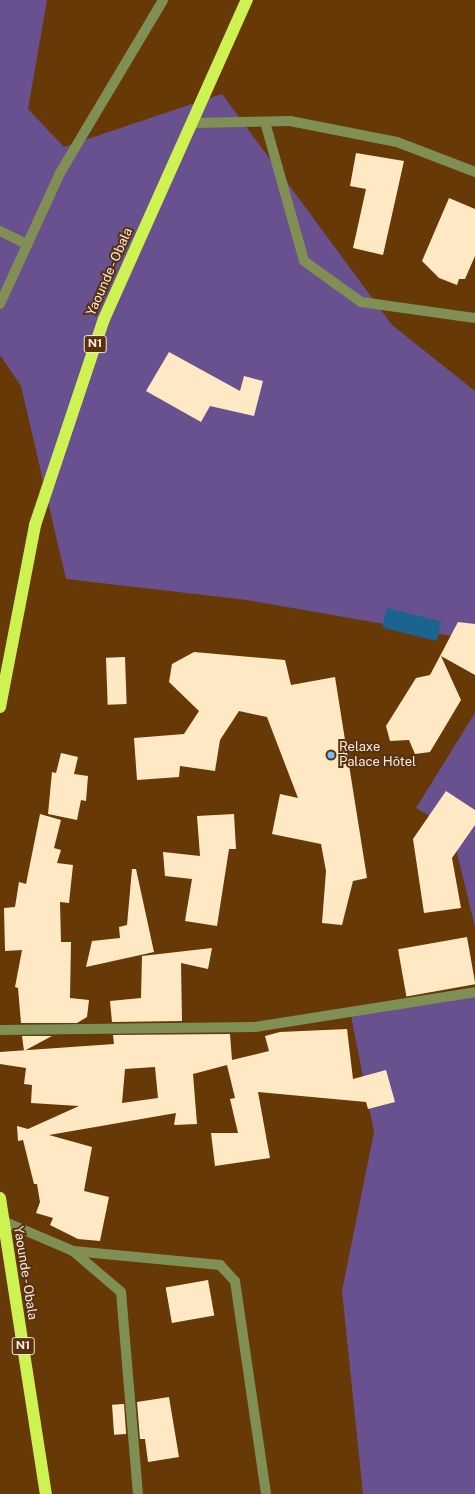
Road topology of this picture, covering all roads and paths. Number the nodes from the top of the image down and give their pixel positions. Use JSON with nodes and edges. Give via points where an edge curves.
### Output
{"nodes":[{"id":1,"x":163,"y":0,"type":"edge"},
{"id":2,"x":247,"y":0,"type":"edge"},
{"id":3,"x":265,"y":122,"type":"junction"},
{"id":4,"x":192,"y":123,"type":"junction"},
{"id":5,"x":475,"y":172,"type":"edge"},
{"id":6,"x":0,"y":231,"type":"edge"},
{"id":7,"x":27,"y":244,"type":"junction"},
{"id":8,"x":0,"y":304,"type":"edge"},
{"id":9,"x":475,"y":318,"type":"edge"},
{"id":10,"x":0,"y":707,"type":"edge"},
{"id":11,"x":475,"y":992,"type":"edge"},
{"id":12,"x":0,"y":1030,"type":"edge"},
{"id":13,"x":0,"y":1198,"type":"edge"},
{"id":14,"x":3,"y":1221,"type":"junction"},
{"id":15,"x":73,"y":1251,"type":"junction"},
{"id":16,"x":46,"y":1494,"type":"edge"},
{"id":17,"x":138,"y":1494,"type":"edge"},
{"id":18,"x":266,"y":1494,"type":"edge"}],
"edges":[{"from":1,"to":7,"type":"street","via":[[60,173]]},
{"from":2,"to":4,"type":"highway","name":"Yaounde - Obala","number":"N1"},
{"from":3,"to":4,"type":"street"},
{"from":3,"to":5,"type":"street","via":[[290,121],[397,142]]},
{"from":3,"to":9,"type":"street","via":[[304,261],[361,302]]},
{"from":4,"to":10,"type":"highway","name":"Yaounde - Obala","number":"N1","via":[[104,319],[35,525]]},
{"from":6,"to":7,"type":"street"},
{"from":7,"to":8,"type":"street"},
{"from":11,"to":12,"type":"street","via":[[255,1027]]},
{"from":13,"to":14,"type":"highway","name":"Yaounde - Obala","number":"N1"},
{"from":14,"to":15,"type":"street"},
{"from":14,"to":16,"type":"highway","name":"Yaounde - Obala","number":"N1"},
{"from":15,"to":17,"type":"street","via":[[121,1292]]},
{"from":15,"to":18,"type":"street","via":[[220,1265],[235,1281]]}]}
